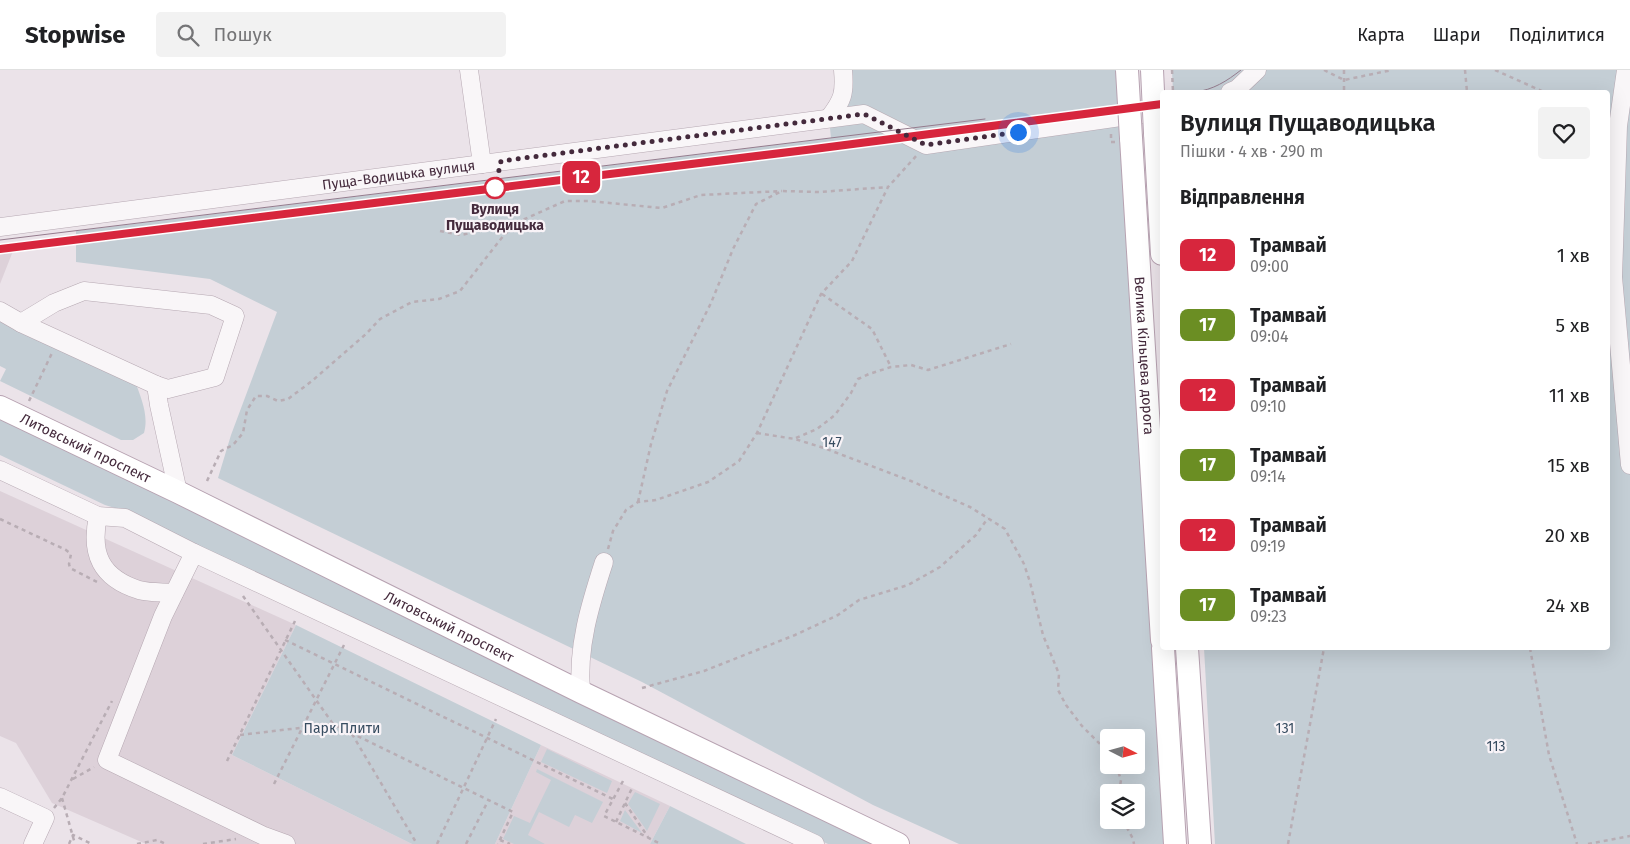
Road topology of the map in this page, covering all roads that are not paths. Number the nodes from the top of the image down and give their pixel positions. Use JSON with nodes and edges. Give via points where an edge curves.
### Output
{"nodes":[{"id":1,"x":469,"y":70,"type":"edge"},
{"id":2,"x":843,"y":70,"type":"edge"},
{"id":3,"x":1127,"y":70,"type":"edge"},
{"id":4,"x":1152,"y":70,"type":"edge"},
{"id":5,"x":1257,"y":70,"type":"edge"},
{"id":6,"x":1626,"y":70,"type":"edge"},
{"id":7,"x":1235,"y":90,"type":"edge"},
{"id":8,"x":1160,"y":111,"type":"edge"},
{"id":9,"x":829,"y":118,"type":"junction"},
{"id":10,"x":482,"y":164,"type":"junction"},
{"id":11,"x":1160,"y":220,"type":"edge"},
{"id":12,"x":0,"y":227,"type":"edge"},
{"id":13,"x":0,"y":311,"type":"edge"},
{"id":14,"x":21,"y":323,"type":"junction"},
{"id":15,"x":156,"y":385,"type":"junction"},
{"id":16,"x":0,"y":407,"type":"edge"},
{"id":17,"x":1630,"y":465,"type":"edge"},
{"id":18,"x":0,"y":470,"type":"edge"},
{"id":19,"x":178,"y":492,"type":"junction"},
{"id":20,"x":98,"y":516,"type":"junction"},
{"id":21,"x":194,"y":553,"type":"junction"},
{"id":22,"x":604,"y":562,"type":"road end"},
{"id":23,"x":174,"y":593,"type":"junction"},
{"id":24,"x":1160,"y":617,"type":"edge"},
{"id":25,"x":1163,"y":650,"type":"edge"},
{"id":26,"x":1187,"y":650,"type":"edge"},
{"id":27,"x":581,"y":692,"type":"junction"},
{"id":28,"x":0,"y":797,"type":"edge"},
{"id":29,"x":33,"y":844,"type":"edge"},
{"id":30,"x":286,"y":844,"type":"edge"},
{"id":31,"x":815,"y":844,"type":"edge"},
{"id":32,"x":898,"y":844,"type":"edge"},
{"id":33,"x":1175,"y":844,"type":"edge"},
{"id":34,"x":1200,"y":844,"type":"edge"}],
"edges":[{"from":1,"to":10,"type":"street"},
{"from":2,"to":9,"type":"street","via":[[843,97]]},
{"from":3,"to":24,"type":"main road","name":"Велика Кільцева дорога","bridge":true,"via":[[1119,136]]},
{"from":4,"to":11,"type":"main road","bridge":true},
{"from":5,"to":7,"type":"street"},
{"from":6,"to":17,"type":"street","via":[[1618,126],[1613,278]]},
{"from":8,"to":9,"type":"street","name":"Пуща-Водицька вулиця","via":[[926,145],[864,114]]},
{"from":9,"to":10,"type":"street","name":"Пуща-Водицька вулиця"},
{"from":10,"to":12,"type":"street","name":"Пуща-Водицька вулиця"},
{"from":13,"to":14,"type":"street"},
{"from":14,"to":15,"type":"street"},
{"from":14,"to":15,"type":"street","via":[[54,303],[84,291],[211,305],[235,316],[215,377],[168,389]]},
{"from":15,"to":19,"type":"street"},
{"from":16,"to":19,"type":"main road","name":"Литовський проспект"},
{"from":18,"to":20,"type":"street"},
{"from":19,"to":27,"type":"main road","name":"Литовський проспект"},
{"from":20,"to":21,"type":"street","via":[[124,518]]},
{"from":20,"to":23,"type":"street","via":[[95,530],[98,560],[113,578],[140,590]]},
{"from":21,"to":23,"type":"street"},
{"from":21,"to":31,"type":"street"},
{"from":22,"to":27,"type":"street","via":[[583,637]]},
{"from":23,"to":30,"type":"street","via":[[107,760]]},
{"from":25,"to":33,"type":"main road"},
{"from":26,"to":34,"type":"main road"},
{"from":27,"to":32,"type":"main road","name":"Литовський проспект"},
{"from":28,"to":29,"type":"street","via":[[45,818]]}]}
